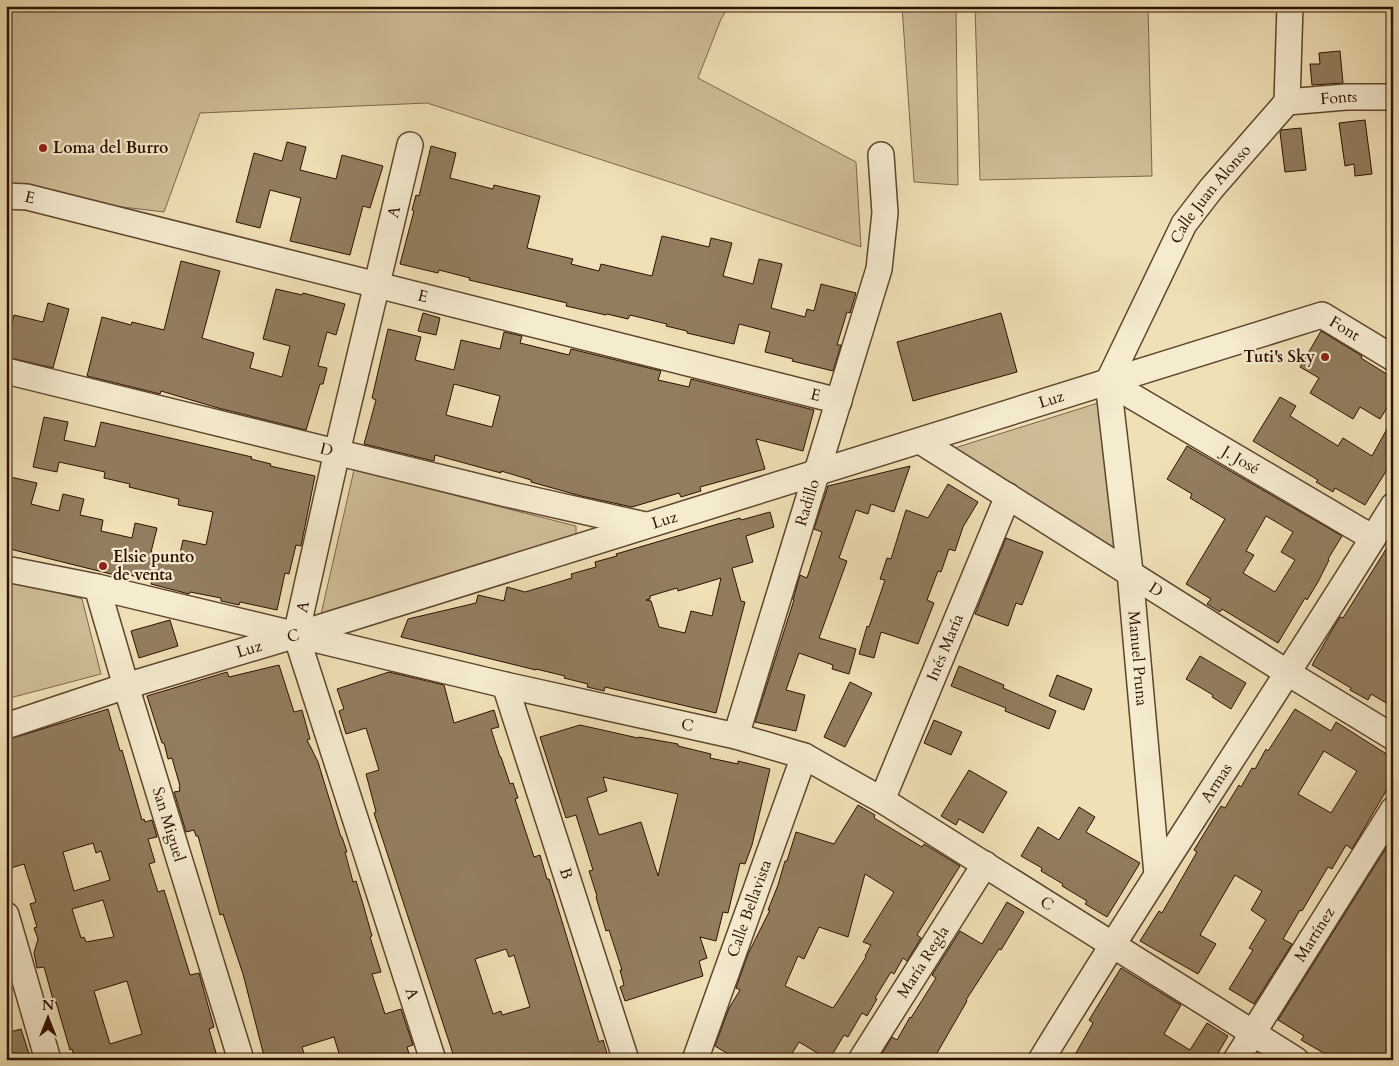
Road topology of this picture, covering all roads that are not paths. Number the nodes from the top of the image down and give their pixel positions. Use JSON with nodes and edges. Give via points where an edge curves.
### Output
{"nodes":[{"id":1,"x":1290,"y":6,"type":"edge"},
{"id":2,"x":1393,"y":97,"type":"edge"},
{"id":3,"x":1287,"y":102,"type":"junction"},
{"id":4,"x":410,"y":145,"type":"dead end"},
{"id":5,"x":880,"y":155,"type":"dead end"},
{"id":6,"x":6,"y":196,"type":"edge"},
{"id":7,"x":376,"y":286,"type":"junction"},
{"id":8,"x":1322,"y":316,"type":"joint"},
{"id":9,"x":1393,"y":358,"type":"edge"},
{"id":10,"x":6,"y":371,"type":"edge"},
{"id":11,"x":1108,"y":382,"type":"junction"},
{"id":12,"x":839,"y":401,"type":"junction"},
{"id":13,"x":920,"y":441,"type":"junction"},
{"id":14,"x":337,"y":452,"type":"junction"},
{"id":15,"x":817,"y":473,"type":"junction"},
{"id":16,"x":1008,"y":496,"type":"junction"},
{"id":17,"x":1393,"y":506,"type":"edge"},
{"id":18,"x":647,"y":526,"type":"junction"},
{"id":19,"x":1373,"y":538,"type":"junction"},
{"id":20,"x":6,"y":569,"type":"edge"},
{"id":21,"x":1130,"y":572,"type":"junction"},
{"id":22,"x":97,"y":587,"type":"junction"},
{"id":23,"x":296,"y":635,"type":"junction"},
{"id":24,"x":1288,"y":673,"type":"junction"},
{"id":25,"x":505,"y":685,"type":"junction"},
{"id":26,"x":126,"y":686,"type":"junction"},
{"id":27,"x":6,"y":726,"type":"edge"},
{"id":28,"x":736,"y":736,"type":"junction"},
{"id":29,"x":1393,"y":737,"type":"edge"},
{"id":30,"x":804,"y":756,"type":"junction"},
{"id":31,"x":882,"y":800,"type":"junction"},
{"id":32,"x":1393,"y":810,"type":"edge"},
{"id":33,"x":986,"y":864,"type":"junction"},
{"id":34,"x":1157,"y":875,"type":"junction"},
{"id":35,"x":6,"y":915,"type":"edge"},
{"id":36,"x":1112,"y":945,"type":"junction"},
{"id":37,"x":1253,"y":1033,"type":"junction"},
{"id":38,"x":48,"y":1060,"type":"edge"},
{"id":39,"x":241,"y":1060,"type":"edge"},
{"id":40,"x":433,"y":1060,"type":"edge"},
{"id":41,"x":626,"y":1060,"type":"edge"},
{"id":42,"x":695,"y":1060,"type":"edge"},
{"id":43,"x":861,"y":1060,"type":"edge"},
{"id":44,"x":1041,"y":1060,"type":"edge"},
{"id":45,"x":1236,"y":1060,"type":"edge"},
{"id":46,"x":1296,"y":1060,"type":"edge"}],
"edges":[{"from":1,"to":3,"type":"street"},
{"from":2,"to":3,"type":"street","name":"Fonts"},
{"from":3,"to":11,"type":"street","name":"Calle Juan Alonso","via":[[1184,224]]},
{"from":4,"to":7,"type":"street","name":"A"},
{"from":5,"to":12,"type":"street","name":"Radillo","via":[[885,213],[879,269]]},
{"from":6,"to":7,"type":"street","name":"E","via":[[27,197]]},
{"from":7,"to":12,"type":"street","name":"E"},
{"from":7,"to":14,"type":"street","name":"A"},
{"from":8,"to":9,"type":"street","name":"Font"},
{"from":8,"to":11,"type":"street","name":"Luz"},
{"from":10,"to":14,"type":"street","name":"D"},
{"from":11,"to":13,"type":"street","name":"Luz"},
{"from":11,"to":19,"type":"street","name":"J. José"},
{"from":11,"to":21,"type":"street","name":"Manuel Pruna"},
{"from":12,"to":15,"type":"street","name":"Radillo"},
{"from":13,"to":15,"type":"street","name":"Luz"},
{"from":13,"to":16,"type":"street","name":"D"},
{"from":14,"to":18,"type":"street","name":"D"},
{"from":14,"to":23,"type":"street","name":"A"},
{"from":15,"to":18,"type":"street","name":"Luz"},
{"from":15,"to":28,"type":"street","name":"Radillo"},
{"from":16,"to":21,"type":"street","name":"D"},
{"from":16,"to":31,"type":"street","name":"Inés María"},
{"from":17,"to":19,"type":"street","name":"Armas"},
{"from":18,"to":23,"type":"street","name":"Luz"},
{"from":19,"to":24,"type":"street","name":"Armas"},
{"from":20,"to":22,"type":"street","name":"C"},
{"from":21,"to":24,"type":"street","name":"D"},
{"from":21,"to":34,"type":"street","name":"Manuel Pruna"},
{"from":22,"to":23,"type":"street","name":"C"},
{"from":22,"to":26,"type":"street","name":"San Miguel"},
{"from":23,"to":25,"type":"street","name":"C"},
{"from":23,"to":26,"type":"street","name":"Luz"},
{"from":23,"to":40,"type":"street","name":"A"},
{"from":24,"to":29,"type":"street","name":"D"},
{"from":24,"to":34,"type":"street","name":"Armas"},
{"from":25,"to":28,"type":"street","name":"C"},
{"from":25,"to":41,"type":"street","name":"B"},
{"from":26,"to":27,"type":"street","name":"Luz"},
{"from":26,"to":39,"type":"street","name":"San Miguel"},
{"from":28,"to":30,"type":"street","name":"C"},
{"from":30,"to":31,"type":"street","name":"C"},
{"from":30,"to":42,"type":"street","name":"Calle Bellavista"},
{"from":31,"to":33,"type":"street","name":"C"},
{"from":32,"to":37,"type":"street","name":"Martínez"},
{"from":33,"to":36,"type":"street","name":"C"},
{"from":33,"to":43,"type":"street","name":"María Regla"},
{"from":34,"to":36,"type":"street","name":"Armas"},
{"from":35,"to":38,"type":"street"},
{"from":36,"to":37,"type":"street","name":"C"},
{"from":36,"to":44,"type":"street","name":"Armas"},
{"from":37,"to":45,"type":"street","name":"Martínez"},
{"from":37,"to":46,"type":"street","name":"C"}]}
